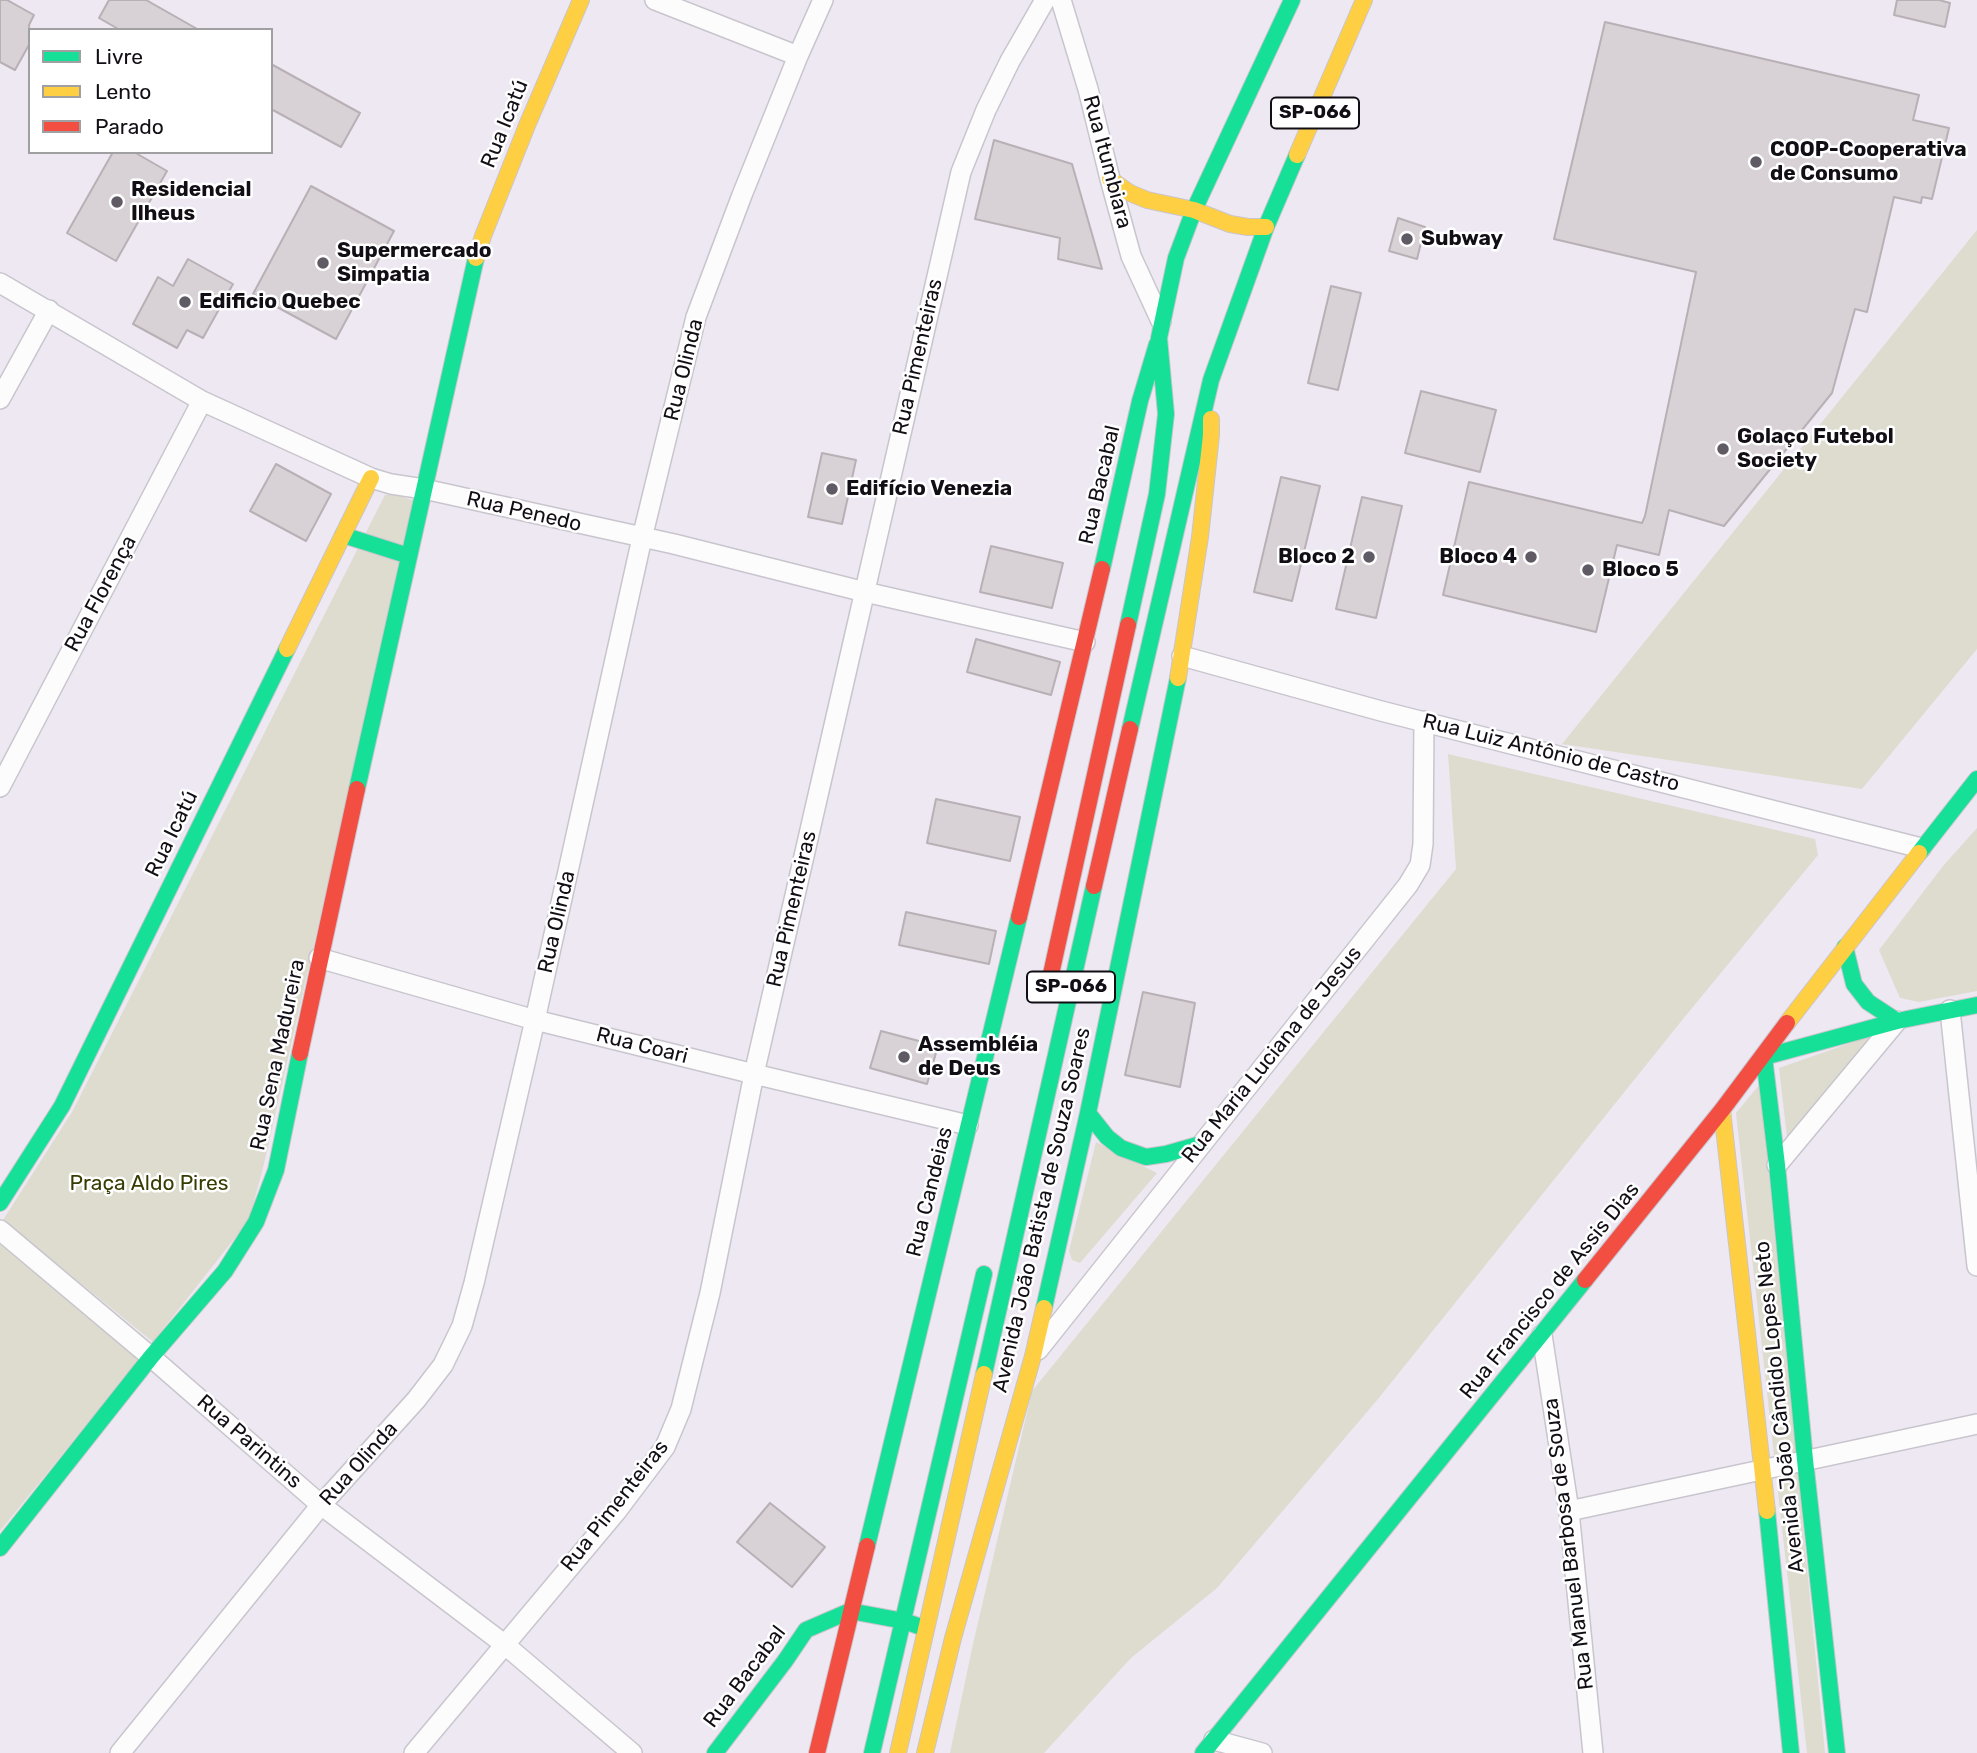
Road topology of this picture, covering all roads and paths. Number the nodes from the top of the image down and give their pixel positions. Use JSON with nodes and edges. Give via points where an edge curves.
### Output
{"nodes":[{"id":1,"x":655,"y":0,"type":"edge"},
{"id":2,"x":823,"y":0,"type":"edge"},
{"id":3,"x":1045,"y":0,"type":"edge"},
{"id":4,"x":1061,"y":0,"type":"edge"},
{"id":5,"x":1292,"y":0,"type":"edge"},
{"id":6,"x":1364,"y":0,"type":"edge"},
{"id":7,"x":575,"y":2,"type":"edge"},
{"id":8,"x":798,"y":56,"type":"junction"},
{"id":9,"x":1110,"y":179,"type":"junction"},
{"id":10,"x":1194,"y":210,"type":"junction"},
{"id":11,"x":1266,"y":227,"type":"junction"},
{"id":12,"x":0,"y":283,"type":"edge"},
{"id":13,"x":49,"y":310,"type":"junction"},
{"id":14,"x":1160,"y":330,"type":"junction"},
{"id":15,"x":1211,"y":380,"type":"junction"},
{"id":16,"x":0,"y":399,"type":"edge"},
{"id":17,"x":202,"y":401,"type":"junction"},
{"id":18,"x":371,"y":478,"type":"junction"},
{"id":19,"x":424,"y":489,"type":"junction"},
{"id":20,"x":343,"y":535,"type":"junction"},
{"id":21,"x":642,"y":538,"type":"junction"},
{"id":22,"x":409,"y":556,"type":"junction"},
{"id":23,"x":864,"y":592,"type":"junction"},
{"id":24,"x":1085,"y":642,"type":"junction"},
{"id":25,"x":1182,"y":656,"type":"junction"},
{"id":26,"x":1424,"y":721,"type":"junction"},
{"id":27,"x":1977,"y":779,"type":"edge"},
{"id":28,"x":0,"y":787,"type":"edge"},
{"id":29,"x":1971,"y":795,"type":"edge"},
{"id":30,"x":1921,"y":848,"type":"junction"},
{"id":31,"x":1845,"y":947,"type":"junction"},
{"id":32,"x":319,"y":958,"type":"junction"},
{"id":33,"x":1049,"y":984,"type":"dead end"},
{"id":34,"x":1977,"y":1005,"type":"edge"},
{"id":35,"x":1950,"y":1010,"type":"junction"},
{"id":36,"x":535,"y":1020,"type":"junction"},
{"id":37,"x":1897,"y":1021,"type":"junction"},
{"id":38,"x":1764,"y":1057,"type":"junction"},
{"id":39,"x":754,"y":1074,"type":"junction"},
{"id":40,"x":1722,"y":1110,"type":"junction"},
{"id":41,"x":1088,"y":1113,"type":"junction"},
{"id":42,"x":968,"y":1125,"type":"junction"},
{"id":43,"x":1201,"y":1144,"type":"junction"},
{"id":44,"x":1777,"y":1164,"type":"junction"},
{"id":45,"x":0,"y":1203,"type":"edge"},
{"id":46,"x":0,"y":1230,"type":"edge"},
{"id":47,"x":989,"y":1253,"type":"dead end"},
{"id":48,"x":1977,"y":1265,"type":"edge"},
{"id":49,"x":1542,"y":1335,"type":"junction"},
{"id":50,"x":1033,"y":1356,"type":"junction"},
{"id":51,"x":151,"y":1357,"type":"junction"},
{"id":52,"x":1977,"y":1424,"type":"edge"},
{"id":53,"x":1805,"y":1460,"type":"junction"},
{"id":54,"x":1763,"y":1471,"type":"junction"},
{"id":55,"x":321,"y":1505,"type":"junction"},
{"id":56,"x":1569,"y":1511,"type":"junction"},
{"id":57,"x":0,"y":1548,"type":"edge"},
{"id":58,"x":850,"y":1611,"type":"junction"},
{"id":59,"x":904,"y":1621,"type":"junction"},
{"id":60,"x":927,"y":1629,"type":"junction"},
{"id":61,"x":953,"y":1638,"type":"junction"},
{"id":62,"x":504,"y":1644,"type":"junction"},
{"id":63,"x":1208,"y":1747,"type":"edge"},
{"id":64,"x":120,"y":1753,"type":"edge"},
{"id":65,"x":414,"y":1753,"type":"edge"},
{"id":66,"x":632,"y":1753,"type":"edge"},
{"id":67,"x":715,"y":1753,"type":"edge"},
{"id":68,"x":817,"y":1753,"type":"edge"},
{"id":69,"x":872,"y":1753,"type":"edge"},
{"id":70,"x":898,"y":1753,"type":"edge"},
{"id":71,"x":925,"y":1753,"type":"edge"},
{"id":72,"x":1262,"y":1753,"type":"edge"},
{"id":73,"x":1593,"y":1753,"type":"edge"},
{"id":74,"x":1791,"y":1753,"type":"edge"},
{"id":75,"x":1837,"y":1753,"type":"edge"}],
"edges":[{"from":1,"to":8,"type":"street"},
{"from":2,"to":8,"type":"street","name":"Rua Olinda"},
{"from":3,"to":23,"type":"street","name":"Rua Pimenteiras","via":[[986,110],[961,172]]},
{"from":4,"to":9,"type":"street","name":"Rua Itumbiara"},
{"from":5,"to":10,"type":"main road","number":"SP-066"},
{"from":6,"to":11,"type":"main road","number":"SP-066"},
{"from":7,"to":19,"type":"main road","name":"Rua Icatú","via":[[483,236]]},
{"from":8,"to":21,"type":"street","name":"Rua Olinda","via":[[696,317]]},
{"from":9,"to":10,"type":"main road","via":[[1147,200]]},
{"from":9,"to":14,"type":"street","name":"Rua Itumbiara","via":[[1131,256]]},
{"from":10,"to":11,"type":"main road","via":[[1230,224]]},
{"from":10,"to":14,"type":"main road","number":"SP-066","via":[[1176,258]]},
{"from":11,"to":15,"type":"main road","number":"SP-066"},
{"from":12,"to":13,"type":"street","name":"Rua Penedo"},
{"from":13,"to":16,"type":"street"},
{"from":13,"to":17,"type":"street","name":"Rua Penedo"},
{"from":14,"to":24,"type":"main road","name":"Rua Bacabal"},
{"from":14,"to":33,"type":"main road","number":"SP-066","via":[[1166,414],[1157,495]]},
{"from":15,"to":25,"type":"main road","name":"Avenida João Batista de Souza Soares","via":[[1212,435]]},
{"from":15,"to":60,"type":"main road","number":"SP-066"},
{"from":17,"to":18,"type":"street","name":"Rua Penedo"},
{"from":17,"to":28,"type":"street","name":"Rua Florença"},
{"from":18,"to":19,"type":"street","name":"Rua Penedo"},
{"from":18,"to":20,"type":"main road","name":"Rua Icatú"},
{"from":19,"to":21,"type":"street","name":"Rua Penedo"},
{"from":19,"to":22,"type":"main road","name":"Rua Sena Madureira"},
{"from":20,"to":22,"type":"main road"},
{"from":20,"to":45,"type":"main road","name":"Rua Icatú","via":[[62,1105]]},
{"from":21,"to":23,"type":"street","name":"Rua Penedo"},
{"from":21,"to":36,"type":"street","name":"Rua Olinda"},
{"from":22,"to":32,"type":"main road","name":"Rua Sena Madureira"},
{"from":23,"to":24,"type":"street","name":"Rua Penedo"},
{"from":23,"to":39,"type":"street","name":"Rua Pimenteiras"},
{"from":24,"to":42,"type":"main road","name":"Rua Candeias"},
{"from":25,"to":26,"type":"street","name":"Rua Luiz Antônio de Castro"},
{"from":25,"to":41,"type":"main road","name":"Avenida João Batista de Souza Soares"},
{"from":26,"to":30,"type":"street","name":"Rua Luiz Antônio de Castro"},
{"from":26,"to":43,"type":"street","name":"Rua Maria Luciana de Jesus","via":[[1420,865]]},
{"from":27,"to":29,"type":"main road","name":"Rua Francisco de Assis Dias"},
{"from":29,"to":30,"type":"main road","name":"Rua Francisco de Assis Dias"},
{"from":30,"to":31,"type":"main road","name":"Rua Francisco de Assis Dias"},
{"from":31,"to":37,"type":"main road","via":[[1854,984],[1868,1002]]},
{"from":31,"to":38,"type":"main road","name":"Rua Francisco de Assis Dias"},
{"from":32,"to":36,"type":"street","name":"Rua Coari"},
{"from":32,"to":51,"type":"main road","name":"Rua Sena Madureira","via":[[276,1170],[256,1222],[225,1271]]},
{"from":34,"to":35,"type":"main road"},
{"from":35,"to":37,"type":"main road"},
{"from":35,"to":48,"type":"street"},
{"from":36,"to":39,"type":"street","name":"Rua Coari"},
{"from":36,"to":55,"type":"street","name":"Rua Olinda","via":[[462,1326],[443,1365],[416,1400]]},
{"from":37,"to":38,"type":"main road"},
{"from":37,"to":44,"type":"street"},
{"from":38,"to":40,"type":"main road","name":"Rua Francisco de Assis Dias"},
{"from":38,"to":44,"type":"main road","name":"Avenida João Cândido Lopes Neto"},
{"from":39,"to":42,"type":"street","name":"Rua Coari"},
{"from":39,"to":62,"type":"street","name":"Rua Pimenteiras","via":[[710,1293],[681,1409],[665,1447]]},
{"from":40,"to":49,"type":"main road","name":"Rua Francisco de Assis Dias"},
{"from":40,"to":54,"type":"main road","name":"Avenida João Cândido Lopes Neto"},
{"from":41,"to":43,"type":"main road","via":[[1121,1148],[1146,1157]]},
{"from":41,"to":50,"type":"main road","name":"Avenida João Batista de Souza Soares"},
{"from":42,"to":58,"type":"main road","name":"Rua Candeias"},
{"from":43,"to":50,"type":"street","name":"Rua Maria Luciana de Jesus"},
{"from":44,"to":53,"type":"main road","name":"Avenida João Cândido Lopes Neto"},
{"from":46,"to":51,"type":"street","name":"Rua Parintins"},
{"from":47,"to":59,"type":"main road"},
{"from":49,"to":56,"type":"street","name":"Rua Manuel Barbosa de Souza"},
{"from":49,"to":63,"type":"main road","name":"Rua Francisco de Assis Dias"},
{"from":50,"to":61,"type":"main road","name":"Avenida João Batista de Souza Soares"},
{"from":51,"to":55,"type":"street","name":"Rua Parintins"},
{"from":51,"to":57,"type":"main road","name":"Rua Sena Madureira"},
{"from":52,"to":53,"type":"street"},
{"from":53,"to":54,"type":"street"},
{"from":53,"to":75,"type":"main road","name":"Avenida João Cândido Lopes Neto"},
{"from":54,"to":56,"type":"street"},
{"from":54,"to":74,"type":"main road","name":"Avenida João Cândido Lopes Neto"},
{"from":55,"to":62,"type":"street","name":"Rua Parintins"},
{"from":55,"to":64,"type":"street","name":"Rua Olinda"},
{"from":56,"to":73,"type":"street","name":"Rua Manuel Barbosa de Souza"},
{"from":58,"to":59,"type":"main road"},
{"from":58,"to":67,"type":"main road","name":"Rua Bacabal","via":[[806,1630]]},
{"from":58,"to":68,"type":"main road","name":"Rua Candeias"},
{"from":59,"to":60,"type":"main road"},
{"from":59,"to":69,"type":"main road"},
{"from":60,"to":61,"type":"main road"},
{"from":60,"to":70,"type":"main road","number":"SP-066"},
{"from":61,"to":71,"type":"main road","name":"Avenida João Batista de Souza Soares"},
{"from":62,"to":65,"type":"street","name":"Rua Pimenteiras"},
{"from":62,"to":66,"type":"street","name":"Rua Parintins"},
{"from":63,"to":72,"type":"street"}]}
